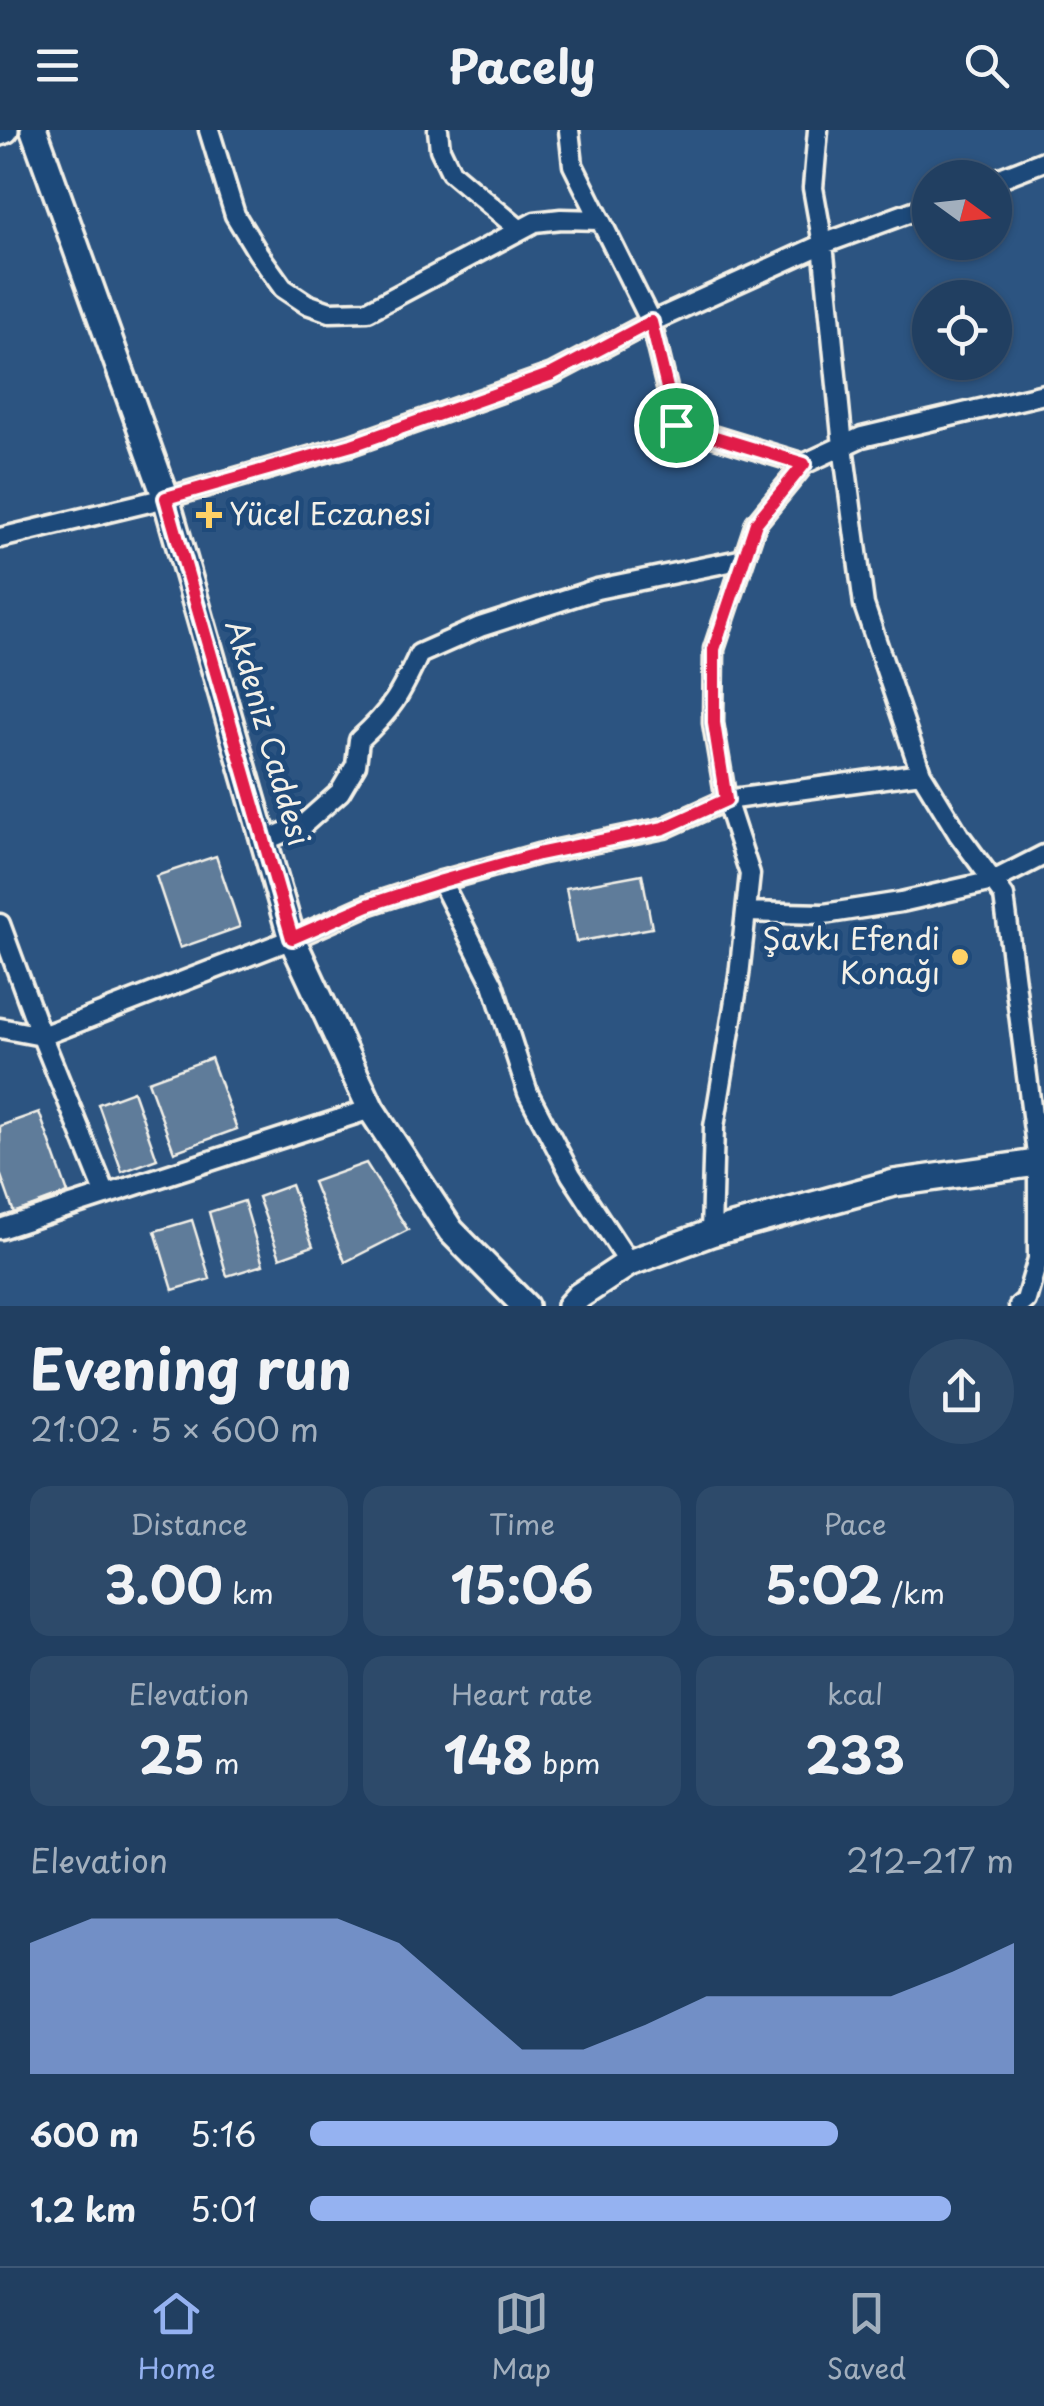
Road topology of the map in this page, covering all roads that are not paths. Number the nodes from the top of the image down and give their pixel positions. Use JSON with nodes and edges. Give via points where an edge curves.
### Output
{"nodes":[{"id":1,"x":34,"y":130,"type":"edge"},
{"id":2,"x":209,"y":130,"type":"edge"},
{"id":3,"x":438,"y":130,"type":"edge"},
{"id":4,"x":569,"y":130,"type":"edge"},
{"id":5,"x":818,"y":130,"type":"edge"},
{"id":6,"x":1044,"y":161,"type":"edge"},
{"id":7,"x":1012,"y":173,"type":"edge"},
{"id":8,"x":912,"y":212,"type":"edge"},
{"id":9,"x":600,"y":220,"type":"junction"},
{"id":10,"x":520,"y":230,"type":"junction"},
{"id":11,"x":823,"y":244,"type":"junction"},
{"id":12,"x":651,"y":322,"type":"junction"},
{"id":13,"x":1044,"y":394,"type":"edge"},
{"id":14,"x":843,"y":446,"type":"junction"},
{"id":15,"x":804,"y":464,"type":"junction"},
{"id":16,"x":166,"y":498,"type":"junction"},
{"id":17,"x":0,"y":538,"type":"edge"},
{"id":18,"x":744,"y":560,"type":"junction"},
{"id":19,"x":921,"y":773,"type":"junction"},
{"id":20,"x":726,"y":800,"type":"junction"},
{"id":21,"x":264,"y":841,"type":"junction"},
{"id":22,"x":1044,"y":855,"type":"edge"},
{"id":23,"x":442,"y":881,"type":"junction"},
{"id":24,"x":994,"y":882,"type":"junction"},
{"id":25,"x":746,"y":912,"type":"junction"},
{"id":26,"x":0,"y":924,"type":"edge"},
{"id":27,"x":292,"y":938,"type":"junction"},
{"id":28,"x":0,"y":1028,"type":"edge"},
{"id":29,"x":42,"y":1036,"type":"junction"},
{"id":30,"x":371,"y":1109,"type":"junction"},
{"id":31,"x":1041,"y":1162,"type":"edge"},
{"id":32,"x":106,"y":1195,"type":"junction"},
{"id":33,"x":0,"y":1230,"type":"edge"},
{"id":34,"x":711,"y":1234,"type":"junction"},
{"id":35,"x":628,"y":1263,"type":"junction"},
{"id":36,"x":525,"y":1306,"type":"edge"},
{"id":37,"x":570,"y":1306,"type":"edge"},
{"id":38,"x":1020,"y":1306,"type":"edge"}],
"edges":[{"from":1,"to":16,"type":"street","name":"Akdeniz Caddesi"},
{"from":2,"to":10,"type":"street","via":[[235,215],[258,253],[283,288],[330,312],[368,311]]},
{"from":3,"to":10,"type":"street","via":[[452,172]]},
{"from":4,"to":9,"type":"street","via":[[573,165]]},
{"from":5,"to":11,"type":"street","via":[[813,188]]},
{"from":6,"to":7,"type":"street"},
{"from":8,"to":11,"type":"street"},
{"from":9,"to":10,"type":"street","via":[[535,222]]},
{"from":9,"to":12,"type":"street"},
{"from":11,"to":12,"type":"street"},
{"from":11,"to":14,"type":"street"},
{"from":12,"to":15,"type":"street","via":[[676,425]]},
{"from":12,"to":16,"type":"street","via":[[552,374],[352,445]]},
{"from":13,"to":14,"type":"street"},
{"from":14,"to":15,"type":"street"},
{"from":14,"to":19,"type":"street","via":[[864,605]]},
{"from":15,"to":18,"type":"street","via":[[756,523]]},
{"from":16,"to":17,"type":"street"},
{"from":16,"to":21,"type":"street","name":"Akdeniz Caddesi"},
{"from":18,"to":20,"type":"street","via":[[714,649],[714,723]]},
{"from":18,"to":21,"type":"street","via":[[597,589],[419,654],[386,715],[359,740],[356,764],[340,792],[304,824]]},
{"from":19,"to":20,"type":"street"},
{"from":19,"to":24,"type":"street"},
{"from":20,"to":23,"type":"street","via":[[664,828]]},
{"from":20,"to":25,"type":"street","via":[[750,874]]},
{"from":21,"to":27,"type":"street","name":"Akdeniz Caddesi"},
{"from":22,"to":24,"type":"street"},
{"from":23,"to":27,"type":"street"},
{"from":23,"to":35,"type":"street","via":[[492,984],[528,1093]]},
{"from":24,"to":25,"type":"street","via":[[824,914]]},
{"from":24,"to":31,"type":"street","via":[[1004,896]]},
{"from":25,"to":34,"type":"street","via":[[714,1127]]},
{"from":26,"to":29,"type":"street"},
{"from":27,"to":29,"type":"street"},
{"from":27,"to":30,"type":"street","name":"Akdeniz Caddesi"},
{"from":28,"to":29,"type":"street"},
{"from":29,"to":32,"type":"street"},
{"from":30,"to":32,"type":"street"},
{"from":30,"to":36,"type":"street","name":"Akdeniz Caddesi","via":[[450,1231]]},
{"from":31,"to":34,"type":"street","via":[[894,1183]]},
{"from":31,"to":38,"type":"street","via":[[1038,1259]]},
{"from":32,"to":33,"type":"street"},
{"from":34,"to":35,"type":"street"},
{"from":35,"to":37,"type":"street"}]}
